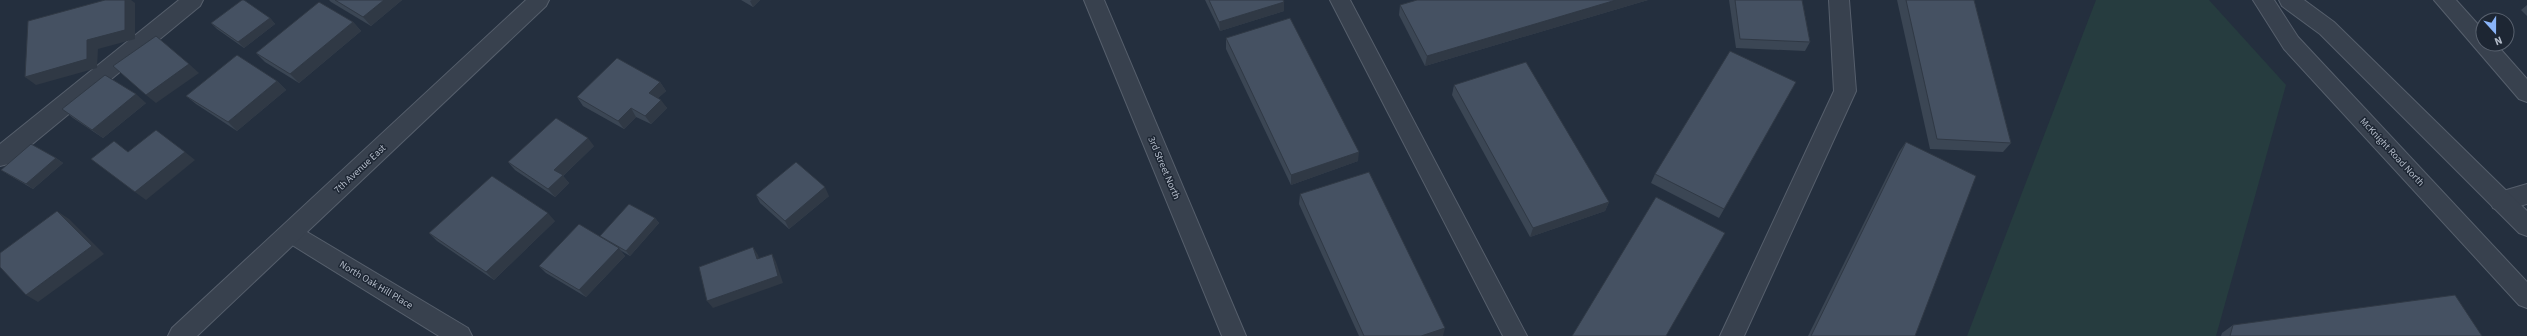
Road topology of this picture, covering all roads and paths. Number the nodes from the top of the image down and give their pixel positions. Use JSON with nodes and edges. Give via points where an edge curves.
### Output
{"nodes":[{"id":1,"x":193,"y":0,"type":"edge"},
{"id":2,"x":539,"y":0,"type":"edge"},
{"id":3,"x":1094,"y":0,"type":"edge"},
{"id":4,"x":1340,"y":0,"type":"edge"},
{"id":5,"x":1839,"y":0,"type":"edge"},
{"id":6,"x":2263,"y":0,"type":"edge"},
{"id":7,"x":2289,"y":0,"type":"edge"},
{"id":8,"x":2444,"y":0,"type":"edge"},
{"id":9,"x":2475,"y":35,"type":"edge"},
{"id":10,"x":2490,"y":52,"type":"edge"},
{"id":11,"x":2527,"y":93,"type":"edge"},
{"id":12,"x":0,"y":157,"type":"edge"},
{"id":13,"x":2527,"y":194,"type":"edge"},
{"id":14,"x":2501,"y":201,"type":"junction"},
{"id":15,"x":2527,"y":226,"type":"edge"},
{"id":16,"x":292,"y":233,"type":"junction"},
{"id":17,"x":2527,"y":298,"type":"edge"},
{"id":18,"x":180,"y":336,"type":"edge"},
{"id":19,"x":460,"y":336,"type":"edge"},
{"id":20,"x":1234,"y":336,"type":"edge"},
{"id":21,"x":1515,"y":336,"type":"edge"},
{"id":22,"x":1732,"y":336,"type":"edge"}],
"edges":[{"from":1,"to":12,"type":"street"},
{"from":2,"to":16,"type":"street","name":"7th Avenue East"},
{"from":3,"to":20,"type":"street","name":"3rd Street North"},
{"from":4,"to":21,"type":"street"},
{"from":5,"to":22,"type":"street","via":[[1845,91]]},
{"from":6,"to":17,"type":"street","name":"McKnight Road North","via":[[2291,44]]},
{"from":7,"to":14,"type":"street","via":[[2327,28]]},
{"from":8,"to":9,"type":"street"},
{"from":10,"to":11,"type":"street"},
{"from":13,"to":14,"type":"street"},
{"from":14,"to":15,"type":"street"},
{"from":16,"to":18,"type":"street","name":"7th Avenue East"},
{"from":16,"to":19,"type":"street","name":"North Oak Hill Place"}]}
